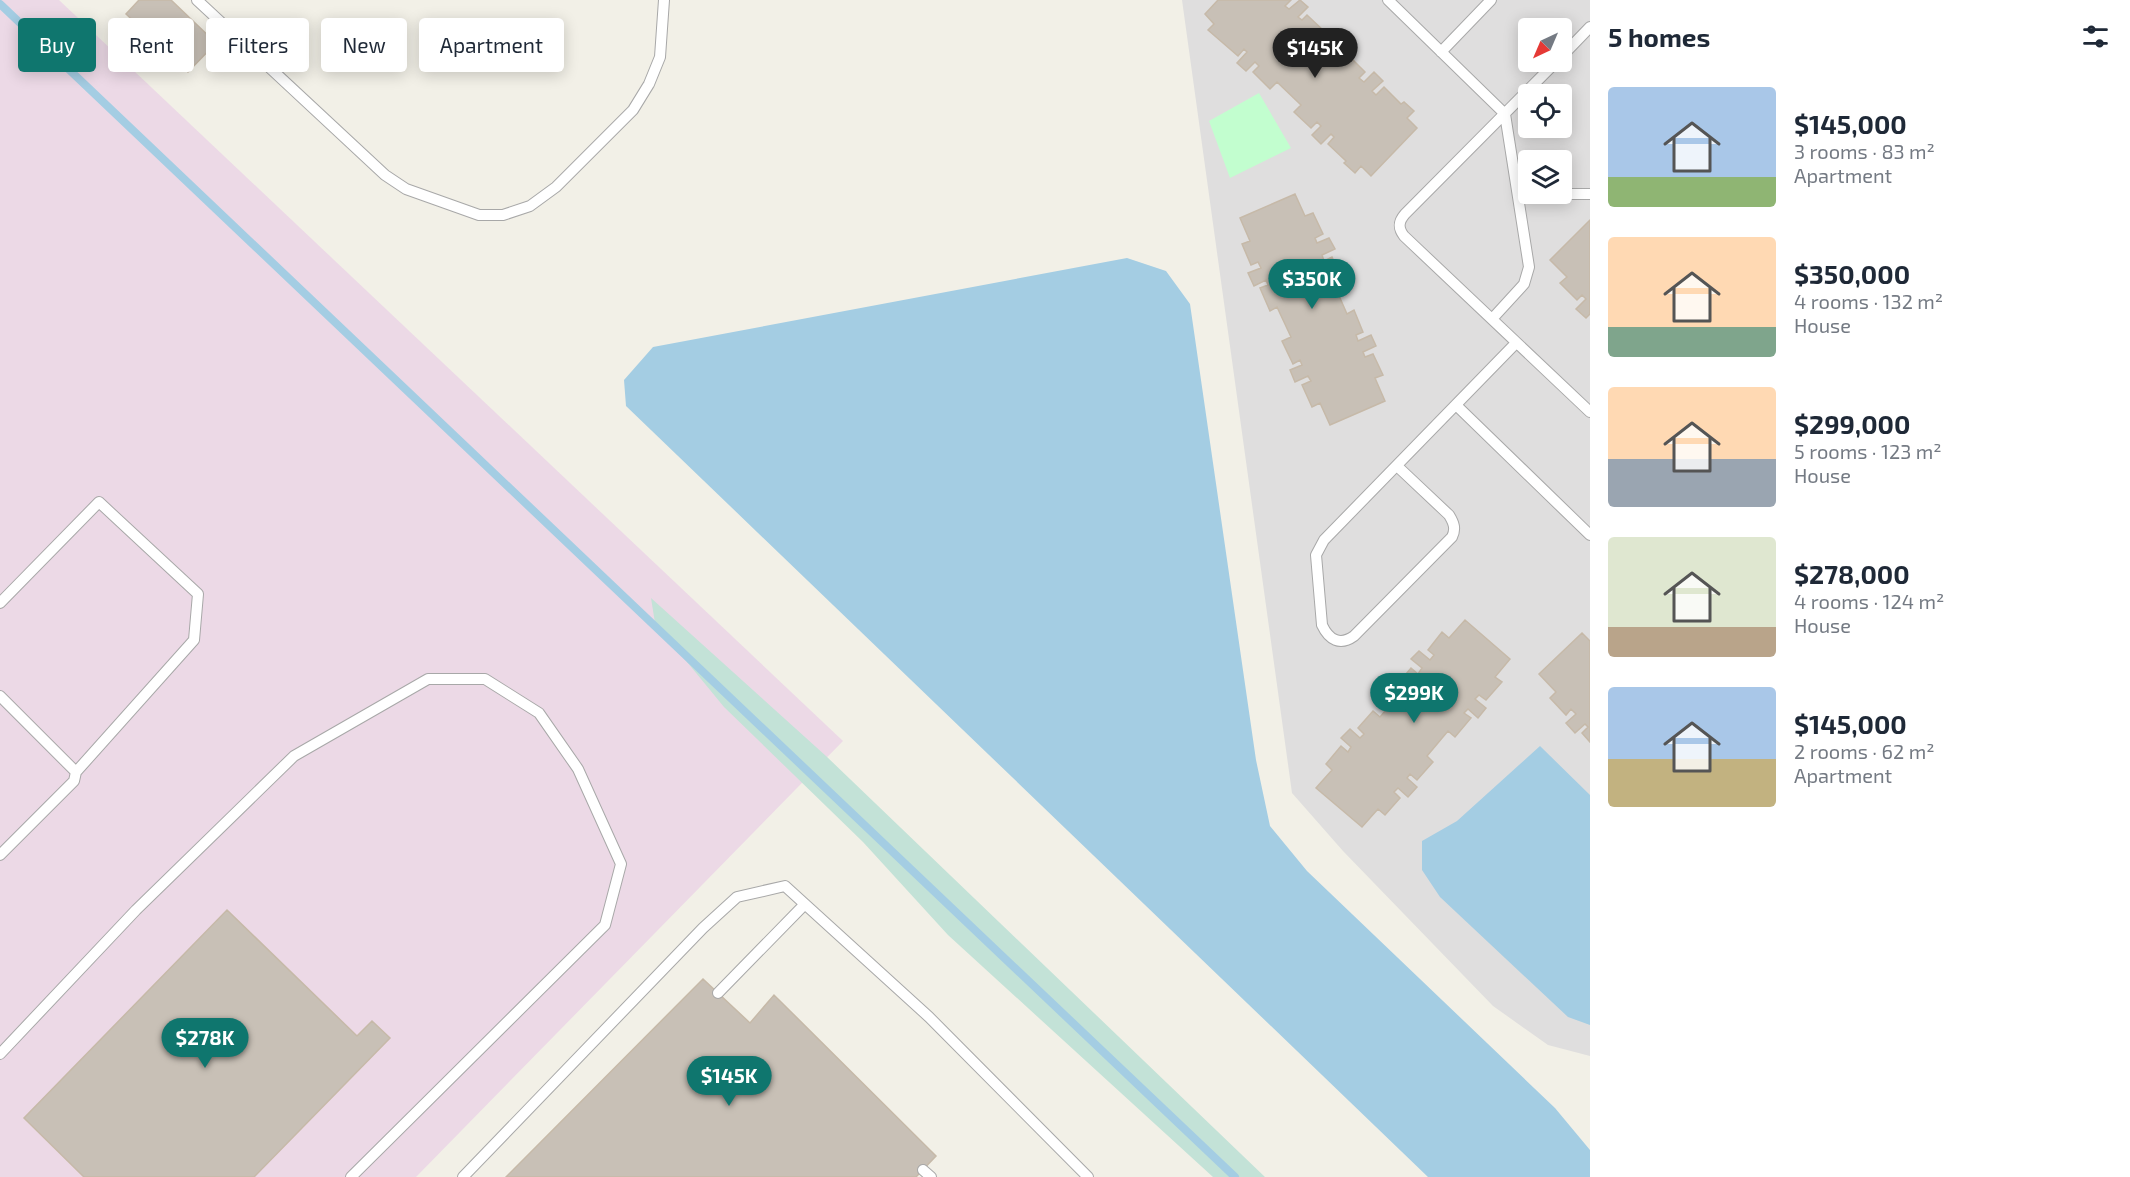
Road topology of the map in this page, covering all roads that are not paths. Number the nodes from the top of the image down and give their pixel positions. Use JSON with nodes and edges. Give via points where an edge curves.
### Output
{"nodes":[{"id":1,"x":664,"y":0,"type":"edge"},
{"id":2,"x":1388,"y":0,"type":"edge"},
{"id":3,"x":1491,"y":0,"type":"edge"},
{"id":4,"x":205,"y":2,"type":"edge"},
{"id":5,"x":1590,"y":27,"type":"edge"},
{"id":6,"x":1572,"y":46,"type":"edge"},
{"id":7,"x":1441,"y":52,"type":"junction"},
{"id":8,"x":1546,"y":72,"type":"edge"},
{"id":9,"x":1505,"y":114,"type":"junction"},
{"id":10,"x":1518,"y":194,"type":"edge"},
{"id":11,"x":1572,"y":194,"type":"edge"},
{"id":12,"x":1590,"y":194,"type":"edge"},
{"id":13,"x":1520,"y":204,"type":"edge"},
{"id":14,"x":1492,"y":319,"type":"junction"},
{"id":15,"x":1516,"y":343,"type":"junction"},
{"id":16,"x":1456,"y":405,"type":"junction"},
{"id":17,"x":1590,"y":412,"type":"edge"},
{"id":18,"x":1397,"y":466,"type":"junction"},
{"id":19,"x":1590,"y":535,"type":"edge"},
{"id":20,"x":0,"y":603,"type":"edge"},
{"id":21,"x":0,"y":696,"type":"edge"},
{"id":22,"x":76,"y":772,"type":"junction"},
{"id":23,"x":0,"y":855,"type":"edge"},
{"id":24,"x":805,"y":904,"type":"junction"},
{"id":25,"x":718,"y":993,"type":"dead end"},
{"id":26,"x":0,"y":1054,"type":"edge"},
{"id":27,"x":351,"y":1177,"type":"edge"},
{"id":28,"x":463,"y":1177,"type":"edge"},
{"id":29,"x":1088,"y":1177,"type":"edge"}],
"edges":[{"from":1,"to":4,"type":"lane","via":[[660,57],[633,110],[556,187],[530,206],[503,215],[479,215],[406,189],[385,175]]},
{"from":2,"to":7,"type":"lane"},
{"from":3,"to":7,"type":"lane"},
{"from":5,"to":6,"type":"lane"},
{"from":7,"to":9,"type":"lane"},
{"from":8,"to":9,"type":"lane"},
{"from":9,"to":10,"type":"lane"},
{"from":9,"to":14,"type":"lane","via":[[1399,224],[1404,236]]},
{"from":11,"to":12,"type":"lane"},
{"from":13,"to":14,"type":"lane","via":[[1528,272],[1515,296]]},
{"from":14,"to":15,"type":"lane"},
{"from":15,"to":16,"type":"lane"},
{"from":15,"to":17,"type":"lane"},
{"from":16,"to":18,"type":"lane"},
{"from":16,"to":19,"type":"lane"},
{"from":18,"to":18,"type":"lane","via":[[1318,548],[1322,625],[1336,641],[1354,636],[1454,533],[1449,515]]},
{"from":20,"to":22,"type":"lane","via":[[99,502],[198,594],[194,640]]},
{"from":21,"to":22,"type":"lane"},
{"from":22,"to":23,"type":"lane","via":[[75,781]]},
{"from":24,"to":25,"type":"lane"},
{"from":24,"to":28,"type":"lane","via":[[785,886],[737,897]]},
{"from":24,"to":29,"type":"lane","via":[[929,1017]]},
{"from":26,"to":27,"type":"lane","via":[[136,910],[294,756],[428,679],[485,679],[539,713],[578,768],[621,864],[605,925]]}]}
